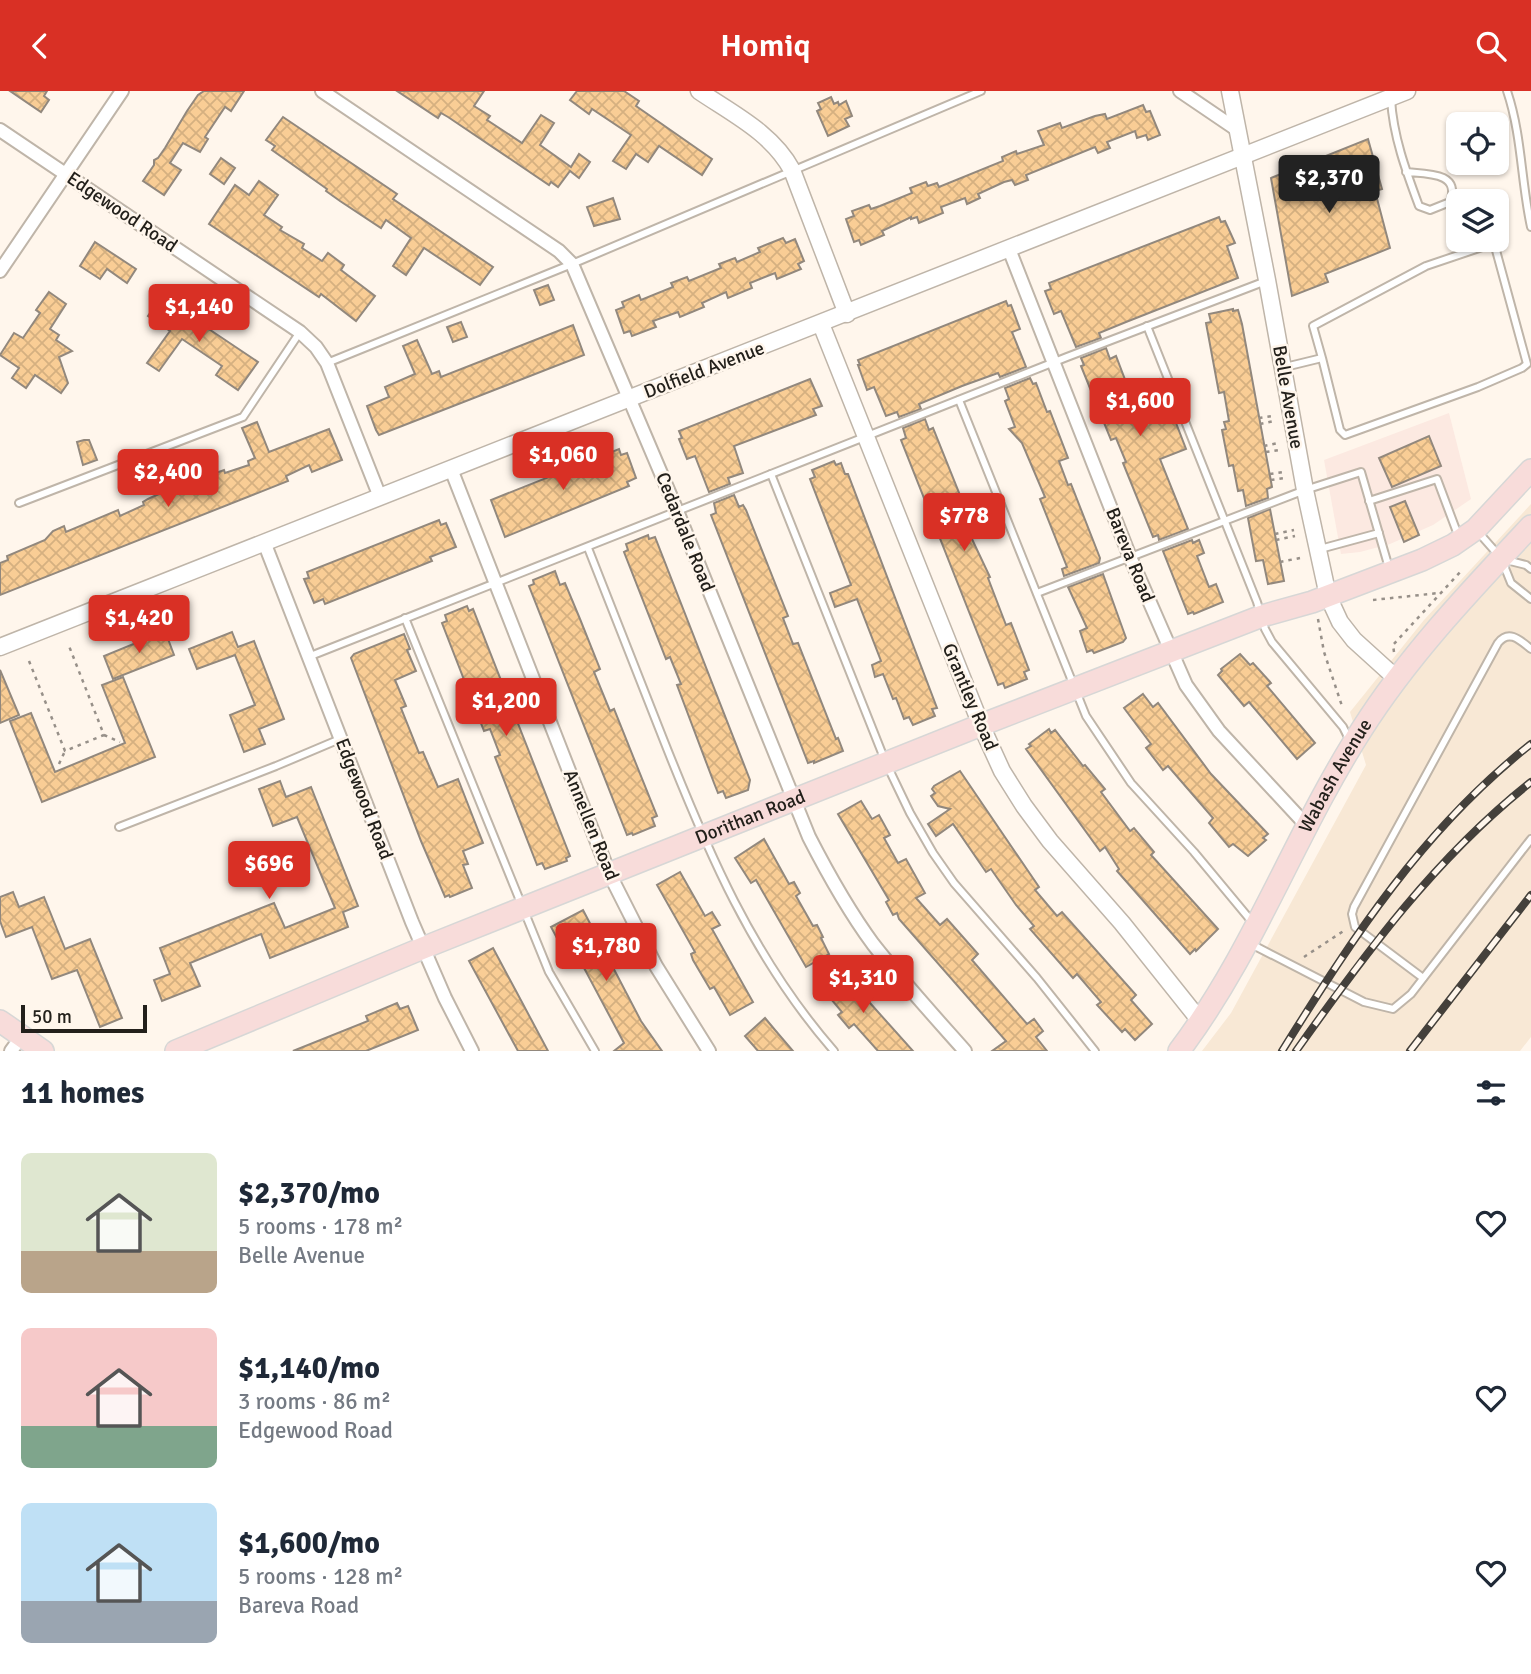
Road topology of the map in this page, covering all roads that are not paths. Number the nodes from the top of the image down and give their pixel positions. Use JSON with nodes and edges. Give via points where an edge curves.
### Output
{"nodes":[{"id":1,"x":122,"y":91,"type":"edge"},
{"id":2,"x":322,"y":91,"type":"edge"},
{"id":3,"x":699,"y":91,"type":"edge"},
{"id":4,"x":981,"y":91,"type":"edge"},
{"id":5,"x":1180,"y":91,"type":"edge"},
{"id":6,"x":1230,"y":91,"type":"edge"},
{"id":7,"x":1408,"y":91,"type":"edge"},
{"id":8,"x":1507,"y":91,"type":"edge"},
{"id":9,"x":1391,"y":98,"type":"junction"},
{"id":10,"x":1237,"y":129,"type":"junction"},
{"id":11,"x":0,"y":130,"type":"edge"},
{"id":12,"x":1242,"y":158,"type":"junction"},
{"id":13,"x":792,"y":170,"type":"junction"},
{"id":14,"x":1406,"y":171,"type":"junction"},
{"id":15,"x":66,"y":174,"type":"junction"},
{"id":16,"x":1531,"y":227,"type":"edge"},
{"id":17,"x":1009,"y":249,"type":"junction"},
{"id":18,"x":572,"y":264,"type":"junction"},
{"id":19,"x":0,"y":271,"type":"edge"},
{"id":20,"x":1267,"y":280,"type":"junction"},
{"id":21,"x":847,"y":314,"type":"junction"},
{"id":22,"x":821,"y":324,"type":"junction"},
{"id":23,"x":1147,"y":326,"type":"junction"},
{"id":24,"x":300,"y":332,"type":"junction"},
{"id":25,"x":1322,"y":358,"type":"junction"},
{"id":26,"x":1053,"y":362,"type":"junction"},
{"id":27,"x":327,"y":363,"type":"junction"},
{"id":28,"x":1283,"y":367,"type":"junction"},
{"id":29,"x":628,"y":400,"type":"junction"},
{"id":30,"x":960,"y":400,"type":"junction"},
{"id":31,"x":865,"y":438,"type":"junction"},
{"id":32,"x":451,"y":469,"type":"junction"},
{"id":33,"x":1531,"y":470,"type":"edge"},
{"id":34,"x":771,"y":474,"type":"junction"},
{"id":35,"x":1305,"y":490,"type":"junction"},
{"id":36,"x":380,"y":497,"type":"junction"},
{"id":37,"x":1369,"y":501,"type":"junction"},
{"id":38,"x":19,"y":503,"type":"dead end"},
{"id":39,"x":677,"y":511,"type":"junction"},
{"id":40,"x":1224,"y":522,"type":"junction"},
{"id":41,"x":1531,"y":526,"type":"edge"},
{"id":42,"x":1379,"y":533,"type":"junction"},
{"id":43,"x":1468,"y":535,"type":"junction"},
{"id":44,"x":264,"y":543,"type":"junction"},
{"id":45,"x":588,"y":548,"type":"junction"},
{"id":46,"x":1317,"y":550,"type":"junction"},
{"id":47,"x":1130,"y":557,"type":"junction"},
{"id":48,"x":1501,"y":558,"type":"junction"},
{"id":49,"x":1531,"y":569,"type":"edge"},
{"id":50,"x":1390,"y":572,"type":"junction"},
{"id":51,"x":495,"y":582,"type":"junction"},
{"id":52,"x":1037,"y":593,"type":"junction"},
{"id":53,"x":1531,"y":599,"type":"edge"},
{"id":54,"x":1322,"y":604,"type":"junction"},
{"id":55,"x":1262,"y":617,"type":"junction"},
{"id":56,"x":405,"y":618,"type":"junction"},
{"id":57,"x":0,"y":647,"type":"edge"},
{"id":58,"x":1531,"y":649,"type":"edge"},
{"id":59,"x":1170,"y":652,"type":"junction"},
{"id":60,"x":308,"y":657,"type":"junction"},
{"id":61,"x":1397,"y":679,"type":"junction"},
{"id":62,"x":1075,"y":689,"type":"junction"},
{"id":63,"x":981,"y":726,"type":"junction"},
{"id":64,"x":340,"y":739,"type":"junction"},
{"id":65,"x":1352,"y":745,"type":"junction"},
{"id":66,"x":886,"y":763,"type":"junction"},
{"id":67,"x":792,"y":800,"type":"junction"},
{"id":68,"x":119,"y":827,"type":"dead end"},
{"id":69,"x":1308,"y":827,"type":"junction"},
{"id":70,"x":702,"y":836,"type":"junction"},
{"id":71,"x":1531,"y":839,"type":"edge"},
{"id":72,"x":609,"y":873,"type":"junction"},
{"id":73,"x":522,"y":909,"type":"junction"},
{"id":74,"x":1251,"y":935,"type":"junction"},
{"id":75,"x":423,"y":948,"type":"junction"},
{"id":76,"x":1423,"y":978,"type":"junction"},
{"id":77,"x":0,"y":1021,"type":"edge"},
{"id":78,"x":1201,"y":1022,"type":"junction"},
{"id":79,"x":17,"y":1043,"type":"edge"},
{"id":80,"x":467,"y":1050,"type":"edge"},
{"id":81,"x":43,"y":1051,"type":"edge"},
{"id":82,"x":176,"y":1051,"type":"edge"},
{"id":83,"x":595,"y":1051,"type":"edge"},
{"id":84,"x":709,"y":1051,"type":"edge"},
{"id":85,"x":834,"y":1051,"type":"edge"},
{"id":86,"x":965,"y":1051,"type":"edge"},
{"id":87,"x":1095,"y":1051,"type":"edge"},
{"id":88,"x":1179,"y":1051,"type":"edge"}],
"edges":[{"from":1,"to":15,"type":"street"},
{"from":2,"to":18,"type":"street","name":"Cedardale Road"},
{"from":3,"to":13,"type":"street","via":[[761,133]]},
{"from":4,"to":13,"type":"lane"},
{"from":5,"to":10,"type":"street"},
{"from":6,"to":10,"type":"street","name":"Belle Avenue"},
{"from":7,"to":9,"type":"street","name":"Dolfield Avenue"},
{"from":8,"to":16,"type":"lane"},
{"from":9,"to":12,"type":"street","name":"Dolfield Avenue"},
{"from":9,"to":14,"type":"lane"},
{"from":10,"to":12,"type":"street","name":"Belle Avenue"},
{"from":11,"to":15,"type":"street","name":"Edgewood Road"},
{"from":12,"to":17,"type":"street","name":"Dolfield Avenue"},
{"from":12,"to":20,"type":"street","name":"Belle Avenue"},
{"from":13,"to":18,"type":"lane"},
{"from":13,"to":21,"type":"street"},
{"from":14,"to":14,"type":"lane","via":[[1419,206],[1430,210],[1450,202],[1452,186],[1447,180]]},
{"from":15,"to":19,"type":"street"},
{"from":15,"to":24,"type":"street","name":"Edgewood Road"},
{"from":17,"to":21,"type":"street","name":"Dolfield Avenue"},
{"from":17,"to":26,"type":"street","name":"Bareva Road"},
{"from":18,"to":27,"type":"lane"},
{"from":18,"to":29,"type":"street","name":"Cedardale Road"},
{"from":20,"to":23,"type":"lane"},
{"from":20,"to":28,"type":"street","name":"Belle Avenue"},
{"from":21,"to":22,"type":"street","name":"Dolfield Avenue"},
{"from":22,"to":29,"type":"street","name":"Dolfield Avenue"},
{"from":22,"to":31,"type":"street","name":"Grantley Road"},
{"from":23,"to":26,"type":"lane"},
{"from":23,"to":40,"type":"lane"},
{"from":24,"to":27,"type":"street","name":"Edgewood Road"},
{"from":24,"to":38,"type":"lane","via":[[243,418]]},
{"from":25,"to":25,"type":"lane","via":[[1314,325],[1426,266],[1494,243],[1527,364],[1522,368],[1345,435]]},
{"from":25,"to":28,"type":"lane"},
{"from":26,"to":30,"type":"lane"},
{"from":26,"to":47,"type":"street","name":"Bareva Road"},
{"from":27,"to":36,"type":"street","name":"Edgewood Road"},
{"from":28,"to":35,"type":"street","name":"Belle Avenue"},
{"from":29,"to":32,"type":"street","name":"Dolfield Avenue"},
{"from":29,"to":39,"type":"street","name":"Cedardale Road"},
{"from":30,"to":31,"type":"lane"},
{"from":30,"to":52,"type":"lane"},
{"from":31,"to":34,"type":"lane"},
{"from":31,"to":63,"type":"street","name":"Grantley Road"},
{"from":32,"to":36,"type":"street","name":"Dolfield Avenue"},
{"from":32,"to":51,"type":"street","name":"Annellen Road"},
{"from":33,"to":43,"type":"main road"},
{"from":34,"to":39,"type":"lane"},
{"from":34,"to":66,"type":"lane"},
{"from":35,"to":37,"type":"lane","via":[[1361,472]]},
{"from":35,"to":40,"type":"lane"},
{"from":35,"to":46,"type":"street","name":"Belle Avenue"},
{"from":36,"to":44,"type":"street","name":"Dolfield Avenue"},
{"from":37,"to":42,"type":"lane"},
{"from":37,"to":43,"type":"lane","via":[[1437,479]]},
{"from":39,"to":45,"type":"lane"},
{"from":39,"to":67,"type":"street","name":"Cedardale Road"},
{"from":40,"to":47,"type":"lane"},
{"from":40,"to":55,"type":"lane"},
{"from":41,"to":48,"type":"main road","name":"Wabash Avenue"},
{"from":42,"to":46,"type":"lane"},
{"from":42,"to":50,"type":"lane"},
{"from":43,"to":48,"type":"lane"},
{"from":43,"to":50,"type":"main road"},
{"from":44,"to":57,"type":"street","name":"Dolfield Avenue"},
{"from":44,"to":60,"type":"street","name":"Edgewood Road"},
{"from":45,"to":51,"type":"lane"},
{"from":45,"to":70,"type":"lane"},
{"from":46,"to":54,"type":"street","name":"Belle Avenue"},
{"from":47,"to":52,"type":"lane"},
{"from":47,"to":59,"type":"street","name":"Bareva Road"},
{"from":48,"to":49,"type":"lane"},
{"from":48,"to":53,"type":"lane","via":[[1511,583]]},
{"from":48,"to":61,"type":"main road","name":"Wabash Avenue"},
{"from":50,"to":54,"type":"main road"},
{"from":51,"to":56,"type":"lane"},
{"from":51,"to":72,"type":"street","name":"Annellen Road"},
{"from":52,"to":62,"type":"lane"},
{"from":54,"to":55,"type":"main road","name":"Dorithan Road"},
{"from":54,"to":61,"type":"street","name":"Belle Avenue"},
{"from":55,"to":59,"type":"main road","name":"Dorithan Road"},
{"from":55,"to":65,"type":"lane","via":[[1272,642],[1343,727]]},
{"from":56,"to":60,"type":"lane"},
{"from":56,"to":73,"type":"lane"},
{"from":58,"to":76,"type":"lane","via":[[1509,636],[1498,643],[1354,907],[1354,924]]},
{"from":59,"to":62,"type":"main road","name":"Dorithan Road"},
{"from":59,"to":69,"type":"street","name":"Bareva Road","via":[[1186,685],[1219,731]]},
{"from":60,"to":64,"type":"street","name":"Edgewood Road"},
{"from":61,"to":65,"type":"main road","name":"Wabash Avenue"},
{"from":62,"to":63,"type":"main road","name":"Dorithan Road"},
{"from":62,"to":74,"type":"lane","via":[[1092,727],[1130,783],[1194,852]]},
{"from":63,"to":66,"type":"main road","name":"Dorithan Road"},
{"from":63,"to":78,"type":"street","name":"Grantley Road","via":[[1002,771],[1050,841]]},
{"from":64,"to":68,"type":"lane"},
{"from":64,"to":75,"type":"street","name":"Edgewood Road"},
{"from":65,"to":69,"type":"main road","name":"Wabash Avenue"},
{"from":66,"to":67,"type":"main road","name":"Dorithan Road"},
{"from":66,"to":87,"type":"lane","via":[[910,813],[954,883]]},
{"from":67,"to":70,"type":"main road","name":"Dorithan Road"},
{"from":67,"to":86,"type":"street","name":"Cedardale Road","via":[[831,878],[866,932]]},
{"from":69,"to":74,"type":"main road","name":"Wabash Avenue"},
{"from":70,"to":72,"type":"main road","name":"Dorithan Road"},
{"from":70,"to":85,"type":"lane","via":[[764,958]]},
{"from":71,"to":76,"type":"lane"},
{"from":72,"to":73,"type":"main road","name":"Dorithan Road"},
{"from":72,"to":84,"type":"street","name":"Annellen Road","via":[[656,966]]},
{"from":73,"to":75,"type":"main road","name":"Dorithan Road"},
{"from":73,"to":83,"type":"lane","via":[[549,972]]},
{"from":74,"to":76,"type":"lane","via":[[1292,965],[1380,1007],[1393,1009],[1401,1004]]},
{"from":74,"to":78,"type":"main road","name":"Wabash Avenue"},
{"from":75,"to":80,"type":"street","name":"Edgewood Road"},
{"from":75,"to":82,"type":"main road","name":"Dorithan Road"},
{"from":77,"to":79,"type":"main road"},
{"from":78,"to":88,"type":"main road","name":"Wabash Avenue"},
{"from":79,"to":81,"type":"main road"}]}
